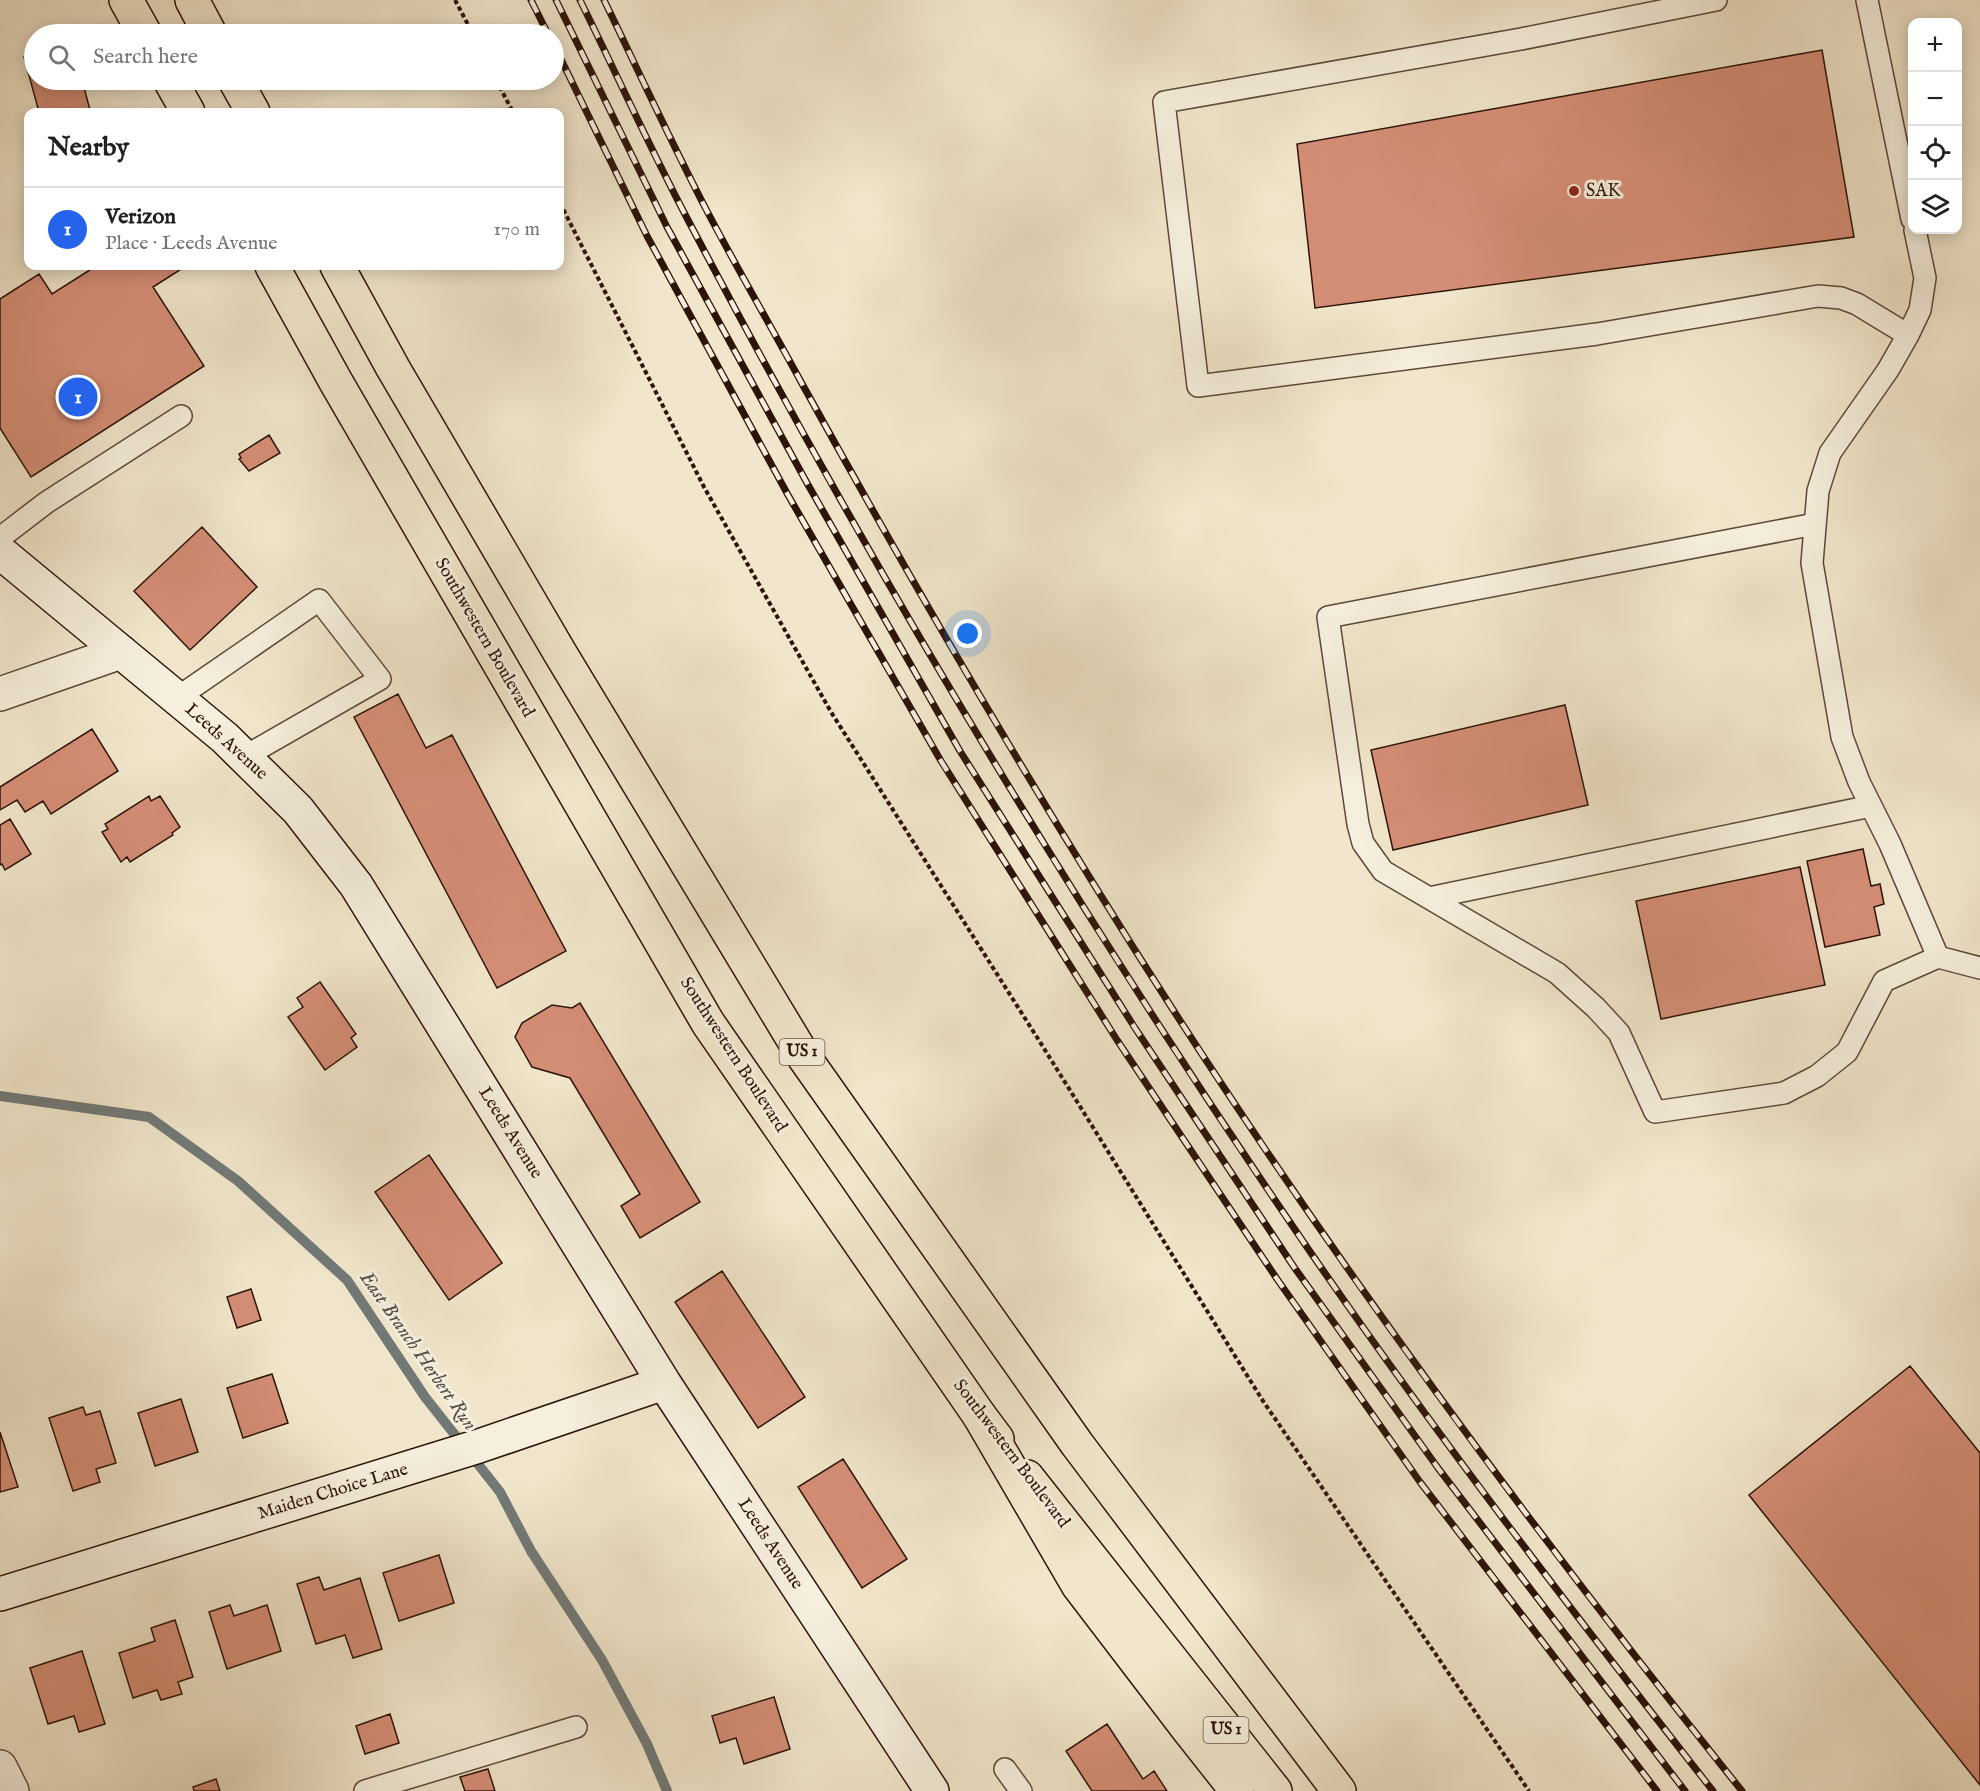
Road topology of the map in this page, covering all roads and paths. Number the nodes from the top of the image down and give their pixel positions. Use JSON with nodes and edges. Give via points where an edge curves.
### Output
{"nodes":[{"id":1,"x":126,"y":0,"type":"edge"},
{"id":2,"x":192,"y":0,"type":"edge"},
{"id":3,"x":455,"y":0,"type":"edge"},
{"id":4,"x":1716,"y":0,"type":"edge"},
{"id":5,"x":1868,"y":0,"type":"edge"},
{"id":6,"x":139,"y":24,"type":"edge"},
{"id":7,"x":205,"y":24,"type":"edge"},
{"id":8,"x":468,"y":24,"type":"edge"},
{"id":9,"x":176,"y":90,"type":"edge"},
{"id":10,"x":241,"y":90,"type":"edge"},
{"id":11,"x":501,"y":90,"type":"edge"},
{"id":12,"x":186,"y":108,"type":"edge"},
{"id":13,"x":251,"y":108,"type":"edge"},
{"id":14,"x":511,"y":108,"type":"edge"},
{"id":15,"x":1908,"y":199,"type":"edge"},
{"id":16,"x":564,"y":211,"type":"edge"},
{"id":17,"x":1916,"y":234,"type":"edge"},
{"id":18,"x":274,"y":270,"type":"edge"},
{"id":19,"x":339,"y":270,"type":"edge"},
{"id":20,"x":1908,"y":335,"type":"junction"},
{"id":21,"x":181,"y":416,"type":"dead end"},
{"id":22,"x":1815,"y":524,"type":"junction"},
{"id":23,"x":0,"y":538,"type":"edge"},
{"id":24,"x":0,"y":552,"type":"edge"},
{"id":25,"x":120,"y":652,"type":"junction"},
{"id":26,"x":0,"y":694,"type":"edge"},
{"id":27,"x":177,"y":698,"type":"junction"},
{"id":28,"x":244,"y":757,"type":"junction"},
{"id":29,"x":1871,"y":806,"type":"junction"},
{"id":30,"x":1429,"y":898,"type":"junction"},
{"id":31,"x":1938,"y":957,"type":"junction"},
{"id":32,"x":1980,"y":968,"type":"edge"},
{"id":33,"x":664,"y":1383,"type":"junction"},
{"id":34,"x":979,"y":1415,"type":"junction"},
{"id":35,"x":0,"y":1594,"type":"edge"},
{"id":36,"x":576,"y":1727,"type":"dead end"},
{"id":37,"x":0,"y":1767,"type":"edge"},
{"id":38,"x":1005,"y":1769,"type":"dead end"},
{"id":39,"x":12,"y":1791,"type":"edge"},
{"id":40,"x":365,"y":1791,"type":"edge"},
{"id":41,"x":932,"y":1791,"type":"edge"},
{"id":42,"x":1021,"y":1791,"type":"edge"},
{"id":43,"x":1237,"y":1791,"type":"edge"},
{"id":44,"x":1275,"y":1791,"type":"edge"},
{"id":45,"x":1339,"y":1791,"type":"edge"},
{"id":46,"x":1529,"y":1791,"type":"edge"}],
"edges":[{"from":1,"to":6,"type":"main road"},
{"from":2,"to":7,"type":"main road"},
{"from":3,"to":8,"type":"path"},
{"from":4,"to":20,"type":"lane","via":[[1164,102],[1198,386],[1597,334],[1818,296],[1857,304]]},
{"from":5,"to":15,"type":"lane"},
{"from":9,"to":12,"type":"main road"},
{"from":10,"to":13,"type":"main road"},
{"from":11,"to":14,"type":"path"},
{"from":16,"to":46,"type":"path","via":[[704,487],[831,712],[1263,1401]]},
{"from":17,"to":20,"type":"lane","via":[[1925,278],[1920,310]]},
{"from":18,"to":34,"type":"main road","name":"Southwestern Boulevard","number":"US 1","via":[[708,1023]]},
{"from":19,"to":45,"type":"main road","number":"US 1","via":[[560,653],[804,1057],[1077,1444]]},
{"from":20,"to":22,"type":"lane","via":[[1830,453],[1818,491]]},
{"from":21,"to":23,"type":"lane","via":[[46,502]]},
{"from":22,"to":29,"type":"lane","via":[[1812,563],[1842,737]]},
{"from":22,"to":30,"type":"lane","via":[[1328,617],[1363,843],[1383,870]]},
{"from":24,"to":25,"type":"street","name":"Leeds Avenue"},
{"from":25,"to":26,"type":"street"},
{"from":25,"to":27,"type":"street","name":"Leeds Avenue"},
{"from":27,"to":28,"type":"street","name":"Leeds Avenue"},
{"from":27,"to":28,"type":"lane","via":[[319,600],[380,680]]},
{"from":28,"to":33,"type":"street","name":"Leeds Avenue","via":[[298,810],[356,885]]},
{"from":29,"to":30,"type":"lane"},
{"from":29,"to":31,"type":"lane"},
{"from":30,"to":31,"type":"lane","via":[[1557,973],[1596,1008],[1619,1033],[1655,1112],[1784,1093],[1816,1076],[1847,1052],[1884,981]]},
{"from":31,"to":32,"type":"lane"},
{"from":33,"to":35,"type":"street","name":"Maiden Choice Lane","via":[[466,1450]]},
{"from":33,"to":41,"type":"street","name":"Leeds Avenue"},
{"from":34,"to":43,"type":"main road","via":[[1078,1585]]},
{"from":34,"to":44,"type":"main road","name":"Southwestern Boulevard","number":"US 1"},
{"from":36,"to":40,"type":"lane"},
{"from":37,"to":39,"type":"street"},
{"from":38,"to":42,"type":"lane"}]}
